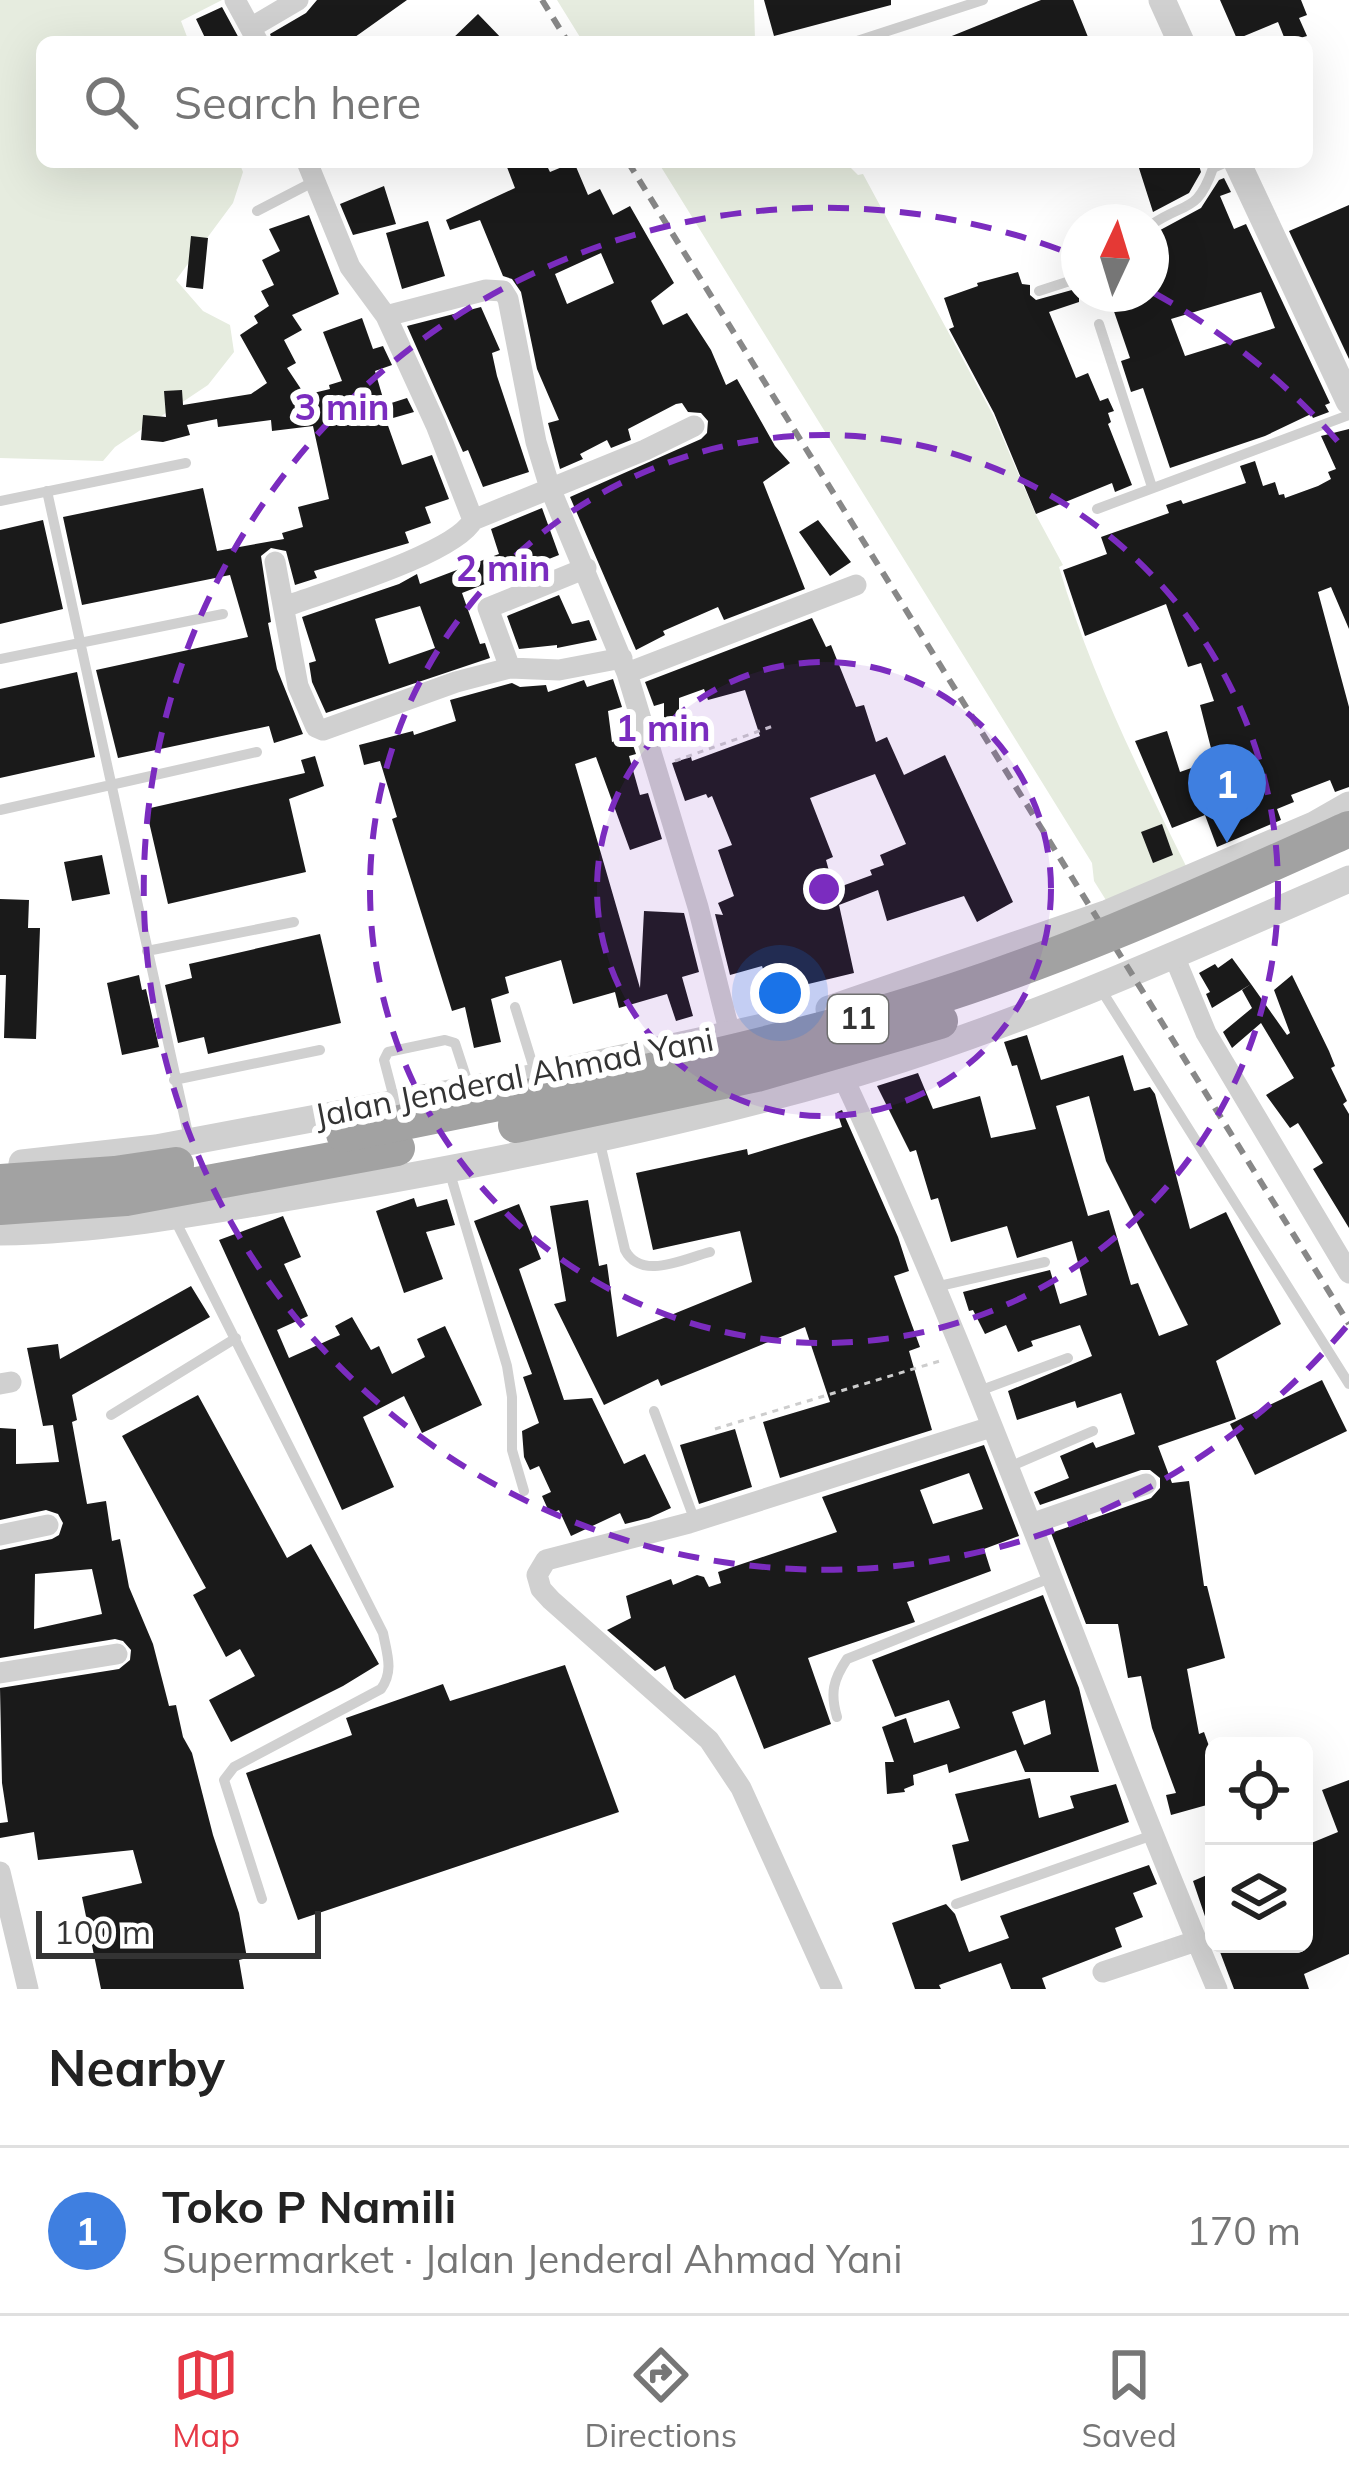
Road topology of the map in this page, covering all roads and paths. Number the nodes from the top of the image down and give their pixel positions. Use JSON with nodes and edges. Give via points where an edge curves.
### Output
{"nodes":[{"id":1,"x":235,"y":0,"type":"edge"},
{"id":2,"x":298,"y":0,"type":"edge"},
{"id":3,"x":983,"y":0,"type":"edge"},
{"id":4,"x":1162,"y":0,"type":"edge"},
{"id":5,"x":255,"y":34,"type":"edge"},
{"id":6,"x":872,"y":36,"type":"edge"},
{"id":7,"x":1178,"y":36,"type":"edge"},
{"id":8,"x":1215,"y":168,"type":"edge"},
{"id":9,"x":1240,"y":168,"type":"edge"},
{"id":10,"x":310,"y":172,"type":"edge"},
{"id":11,"x":257,"y":211,"type":"dead end"},
{"id":12,"x":1169,"y":216,"type":"edge"},
{"id":13,"x":1061,"y":284,"type":"edge"},
{"id":14,"x":1039,"y":291,"type":"dead end"},
{"id":15,"x":386,"y":316,"type":"junction"},
{"id":16,"x":1099,"y":324,"type":"dead end"},
{"id":17,"x":1349,"y":401,"type":"edge"},
{"id":18,"x":1349,"y":415,"type":"edge"},
{"id":19,"x":694,"y":426,"type":"dead end"},
{"id":20,"x":186,"y":463,"type":"dead end"},
{"id":21,"x":1152,"y":487,"type":"junction"},
{"id":22,"x":550,"y":488,"type":"junction"},
{"id":23,"x":47,"y":491,"type":"junction"},
{"id":24,"x":0,"y":502,"type":"edge"},
{"id":25,"x":1096,"y":509,"type":"dead end"},
{"id":26,"x":473,"y":520,"type":"junction"},
{"id":27,"x":275,"y":562,"type":"dead end"},
{"id":28,"x":586,"y":568,"type":"junction"},
{"id":29,"x":856,"y":585,"type":"dead end"},
{"id":30,"x":284,"y":607,"type":"junction"},
{"id":31,"x":223,"y":614,"type":"dead end"},
{"id":32,"x":81,"y":640,"type":"junction"},
{"id":33,"x":0,"y":658,"type":"edge"},
{"id":34,"x":624,"y":665,"type":"junction"},
{"id":35,"x":510,"y":668,"type":"junction"},
{"id":36,"x":776,"y":725,"type":"dead end"},
{"id":37,"x":256,"y":752,"type":"dead end"},
{"id":38,"x":656,"y":768,"type":"junction"},
{"id":39,"x":114,"y":784,"type":"junction"},
{"id":40,"x":1349,"y":805,"type":"edge"},
{"id":41,"x":0,"y":811,"type":"edge"},
{"id":42,"x":1332,"y":827,"type":"edge"},
{"id":43,"x":1349,"y":856,"type":"edge"},
{"id":44,"x":1349,"y":879,"type":"edge"},
{"id":45,"x":294,"y":922,"type":"dead end"},
{"id":46,"x":147,"y":951,"type":"junction"},
{"id":47,"x":1174,"y":956,"type":"junction"},
{"id":48,"x":1100,"y":988,"type":"junction"},
{"id":49,"x":863,"y":1000,"type":"junction"},
{"id":50,"x":515,"y":1007,"type":"dead end"},
{"id":51,"x":730,"y":1034,"type":"junction"},
{"id":52,"x":320,"y":1050,"type":"dead end"},
{"id":53,"x":892,"y":1061,"type":"junction"},
{"id":54,"x":536,"y":1077,"type":"junction"},
{"id":55,"x":843,"y":1077,"type":"junction"},
{"id":56,"x":174,"y":1080,"type":"junction"},
{"id":57,"x":469,"y":1089,"type":"junction"},
{"id":58,"x":395,"y":1102,"type":"junction"},
{"id":59,"x":598,"y":1136,"type":"junction"},
{"id":60,"x":182,"y":1159,"type":"junction"},
{"id":61,"x":0,"y":1164,"type":"edge"},
{"id":62,"x":449,"y":1170,"type":"junction"},
{"id":63,"x":0,"y":1182,"type":"edge"},
{"id":64,"x":0,"y":1207,"type":"edge"},
{"id":65,"x":0,"y":1232,"type":"edge"},
{"id":66,"x":710,"y":1252,"type":"dead end"},
{"id":67,"x":1045,"y":1262,"type":"dead end"},
{"id":68,"x":1349,"y":1273,"type":"edge"},
{"id":69,"x":934,"y":1288,"type":"junction"},
{"id":70,"x":236,"y":1338,"type":"junction"},
{"id":71,"x":963,"y":1354,"type":"junction"},
{"id":72,"x":1068,"y":1358,"type":"dead end"},
{"id":73,"x":1349,"y":1384,"type":"edge"},
{"id":74,"x":979,"y":1390,"type":"junction"},
{"id":75,"x":654,"y":1412,"type":"dead end"},
{"id":76,"x":111,"y":1415,"type":"dead end"},
{"id":77,"x":991,"y":1427,"type":"junction"},
{"id":78,"x":716,"y":1429,"type":"dead end"},
{"id":79,"x":1093,"y":1431,"type":"dead end"},
{"id":80,"x":1010,"y":1467,"type":"junction"},
{"id":81,"x":1146,"y":1484,"type":"dead end"},
{"id":82,"x":524,"y":1491,"type":"dead end"},
{"id":83,"x":694,"y":1521,"type":"junction"},
{"id":84,"x":1031,"y":1524,"type":"junction"},
{"id":85,"x":48,"y":1525,"type":"dead end"},
{"id":86,"x":0,"y":1535,"type":"edge"},
{"id":87,"x":1050,"y":1578,"type":"junction"},
{"id":88,"x":117,"y":1654,"type":"dead end"},
{"id":89,"x":0,"y":1673,"type":"edge"},
{"id":90,"x":837,"y":1718,"type":"dead end"},
{"id":91,"x":1153,"y":1835,"type":"junction"},
{"id":92,"x":0,"y":1871,"type":"edge"},
{"id":93,"x":262,"y":1899,"type":"dead end"},
{"id":94,"x":956,"y":1904,"type":"dead end"},
{"id":95,"x":1196,"y":1941,"type":"junction"},
{"id":96,"x":1103,"y":1972,"type":"dead end"},
{"id":97,"x":28,"y":1989,"type":"edge"},
{"id":98,"x":832,"y":1989,"type":"edge"},
{"id":99,"x":1217,"y":1989,"type":"edge"}],
"edges":[{"from":1,"to":5,"type":"street"},
{"from":2,"to":5,"type":"street"},
{"from":3,"to":6,"type":"lane"},
{"from":4,"to":7,"type":"street"},
{"from":8,"to":12,"type":"lane","via":[[1197,201]]},
{"from":9,"to":17,"type":"street"},
{"from":10,"to":11,"type":"lane"},
{"from":10,"to":15,"type":"street","via":[[350,267]]},
{"from":13,"to":14,"type":"lane"},
{"from":15,"to":22,"type":"street","via":[[503,291]]},
{"from":15,"to":26,"type":"street"},
{"from":16,"to":21,"type":"lane"},
{"from":18,"to":21,"type":"lane"},
{"from":19,"to":22,"type":"street"},
{"from":20,"to":23,"type":"lane"},
{"from":21,"to":25,"type":"lane"},
{"from":22,"to":26,"type":"street"},
{"from":22,"to":28,"type":"street"},
{"from":23,"to":24,"type":"lane"},
{"from":23,"to":32,"type":"lane"},
{"from":26,"to":30,"type":"street","via":[[430,552]]},
{"from":27,"to":30,"type":"street"},
{"from":28,"to":34,"type":"street"},
{"from":28,"to":35,"type":"street","via":[[488,608]]},
{"from":29,"to":34,"type":"street"},
{"from":30,"to":35,"type":"street","via":[[298,686],[323,730]]},
{"from":31,"to":32,"type":"lane"},
{"from":32,"to":33,"type":"lane"},
{"from":32,"to":39,"type":"lane"},
{"from":34,"to":35,"type":"street"},
{"from":34,"to":38,"type":"street"},
{"from":36,"to":38,"type":"path"},
{"from":37,"to":39,"type":"lane"},
{"from":38,"to":51,"type":"street"},
{"from":39,"to":41,"type":"lane"},
{"from":39,"to":46,"type":"lane"},
{"from":40,"to":42,"type":"street","name":"Jalan Jenderal Ahmad Yani"},
{"from":42,"to":44,"type":"street","via":[[1300,851],[1323,878]]},
{"from":42,"to":49,"type":"street","name":"Jalan Jenderal Ahmad Yani"},
{"from":42,"to":60,"type":"highway","name":"Jalan Jenderal Ahmad Yani","number":"11","bridge":true,"via":[[1082,945],[897,1009],[628,1077]]},
{"from":43,"to":60,"type":"highway","name":"Jalan Jenderal Ahmad Yani","number":"11","bridge":true,"via":[[1095,966],[890,1037],[653,1097]]},
{"from":44,"to":47,"type":"street","name":"Jalan Jenderal Ahmad Yani"},
{"from":45,"to":46,"type":"lane"},
{"from":46,"to":56,"type":"lane"},
{"from":47,"to":48,"type":"street","name":"Jalan Jenderal Ahmad Yani"},
{"from":47,"to":68,"type":"street","via":[[1206,1033]]},
{"from":48,"to":53,"type":"street","name":"Jalan Jenderal Ahmad Yani"},
{"from":48,"to":73,"type":"lane"},
{"from":49,"to":51,"type":"street","name":"Jalan Jenderal Ahmad Yani"},
{"from":49,"to":53,"type":"street","via":[[892,1009],[902,1024]]},
{"from":50,"to":54,"type":"lane"},
{"from":51,"to":54,"type":"street","name":"Jalan Jenderal Ahmad Yani"},
{"from":52,"to":56,"type":"lane"},
{"from":53,"to":55,"type":"street","name":"Jalan Jenderal Ahmad Yani"},
{"from":54,"to":57,"type":"street","name":"Jalan Jenderal Ahmad Yani"},
{"from":55,"to":59,"type":"street","name":"Jalan Jenderal Ahmad Yani"},
{"from":55,"to":69,"type":"street"},
{"from":56,"to":60,"type":"lane"},
{"from":57,"to":58,"type":"street","name":"Jalan Jenderal Ahmad Yani"},
{"from":57,"to":58,"type":"lane","via":[[455,1043],[445,1040],[388,1052]]},
{"from":58,"to":60,"type":"street","name":"Jalan Jenderal Ahmad Yani"},
{"from":59,"to":62,"type":"street","name":"Jalan Jenderal Ahmad Yani"},
{"from":59,"to":66,"type":"lane","via":[[632,1263],[644,1268]]},
{"from":60,"to":61,"type":"street","name":"Jalan Jenderal Ahmad Yani"},
{"from":60,"to":62,"type":"street","name":"Jalan Jenderal Ahmad Yani"},
{"from":60,"to":63,"type":"highway","name":"Jalan Jenderal Ahmad Yani","number":"11","via":[[116,1174]]},
{"from":60,"to":64,"type":"highway","name":"Jalan Jenderal Ahmad Yani","number":"11","via":[[126,1198]]},
{"from":60,"to":65,"type":"street","name":"Jalan Jenderal Ahmad Yani"},
{"from":60,"to":70,"type":"lane"},
{"from":62,"to":82,"type":"lane","via":[[507,1366],[512,1450]]},
{"from":67,"to":69,"type":"lane"},
{"from":69,"to":71,"type":"street"},
{"from":70,"to":76,"type":"lane"},
{"from":70,"to":93,"type":"lane","via":[[383,1633],[389,1664],[380,1689],[234,1766],[224,1780]]},
{"from":71,"to":74,"type":"street"},
{"from":71,"to":78,"type":"path"},
{"from":72,"to":74,"type":"lane"},
{"from":74,"to":77,"type":"street"},
{"from":75,"to":83,"type":"lane"},
{"from":77,"to":80,"type":"street"},
{"from":77,"to":83,"type":"street"},
{"from":79,"to":80,"type":"lane"},
{"from":80,"to":84,"type":"street"},
{"from":81,"to":84,"type":"street"},
{"from":83,"to":98,"type":"street","via":[[546,1560],[537,1575],[541,1589],[709,1740],[741,1787]]},
{"from":84,"to":87,"type":"street"},
{"from":85,"to":86,"type":"street"},
{"from":87,"to":90,"type":"lane","via":[[847,1659],[833,1680]]},
{"from":87,"to":91,"type":"street"},
{"from":88,"to":89,"type":"street"},
{"from":91,"to":94,"type":"lane"},
{"from":91,"to":95,"type":"street"},
{"from":92,"to":97,"type":"street"},
{"from":95,"to":96,"type":"street"},
{"from":95,"to":99,"type":"street"}]}
